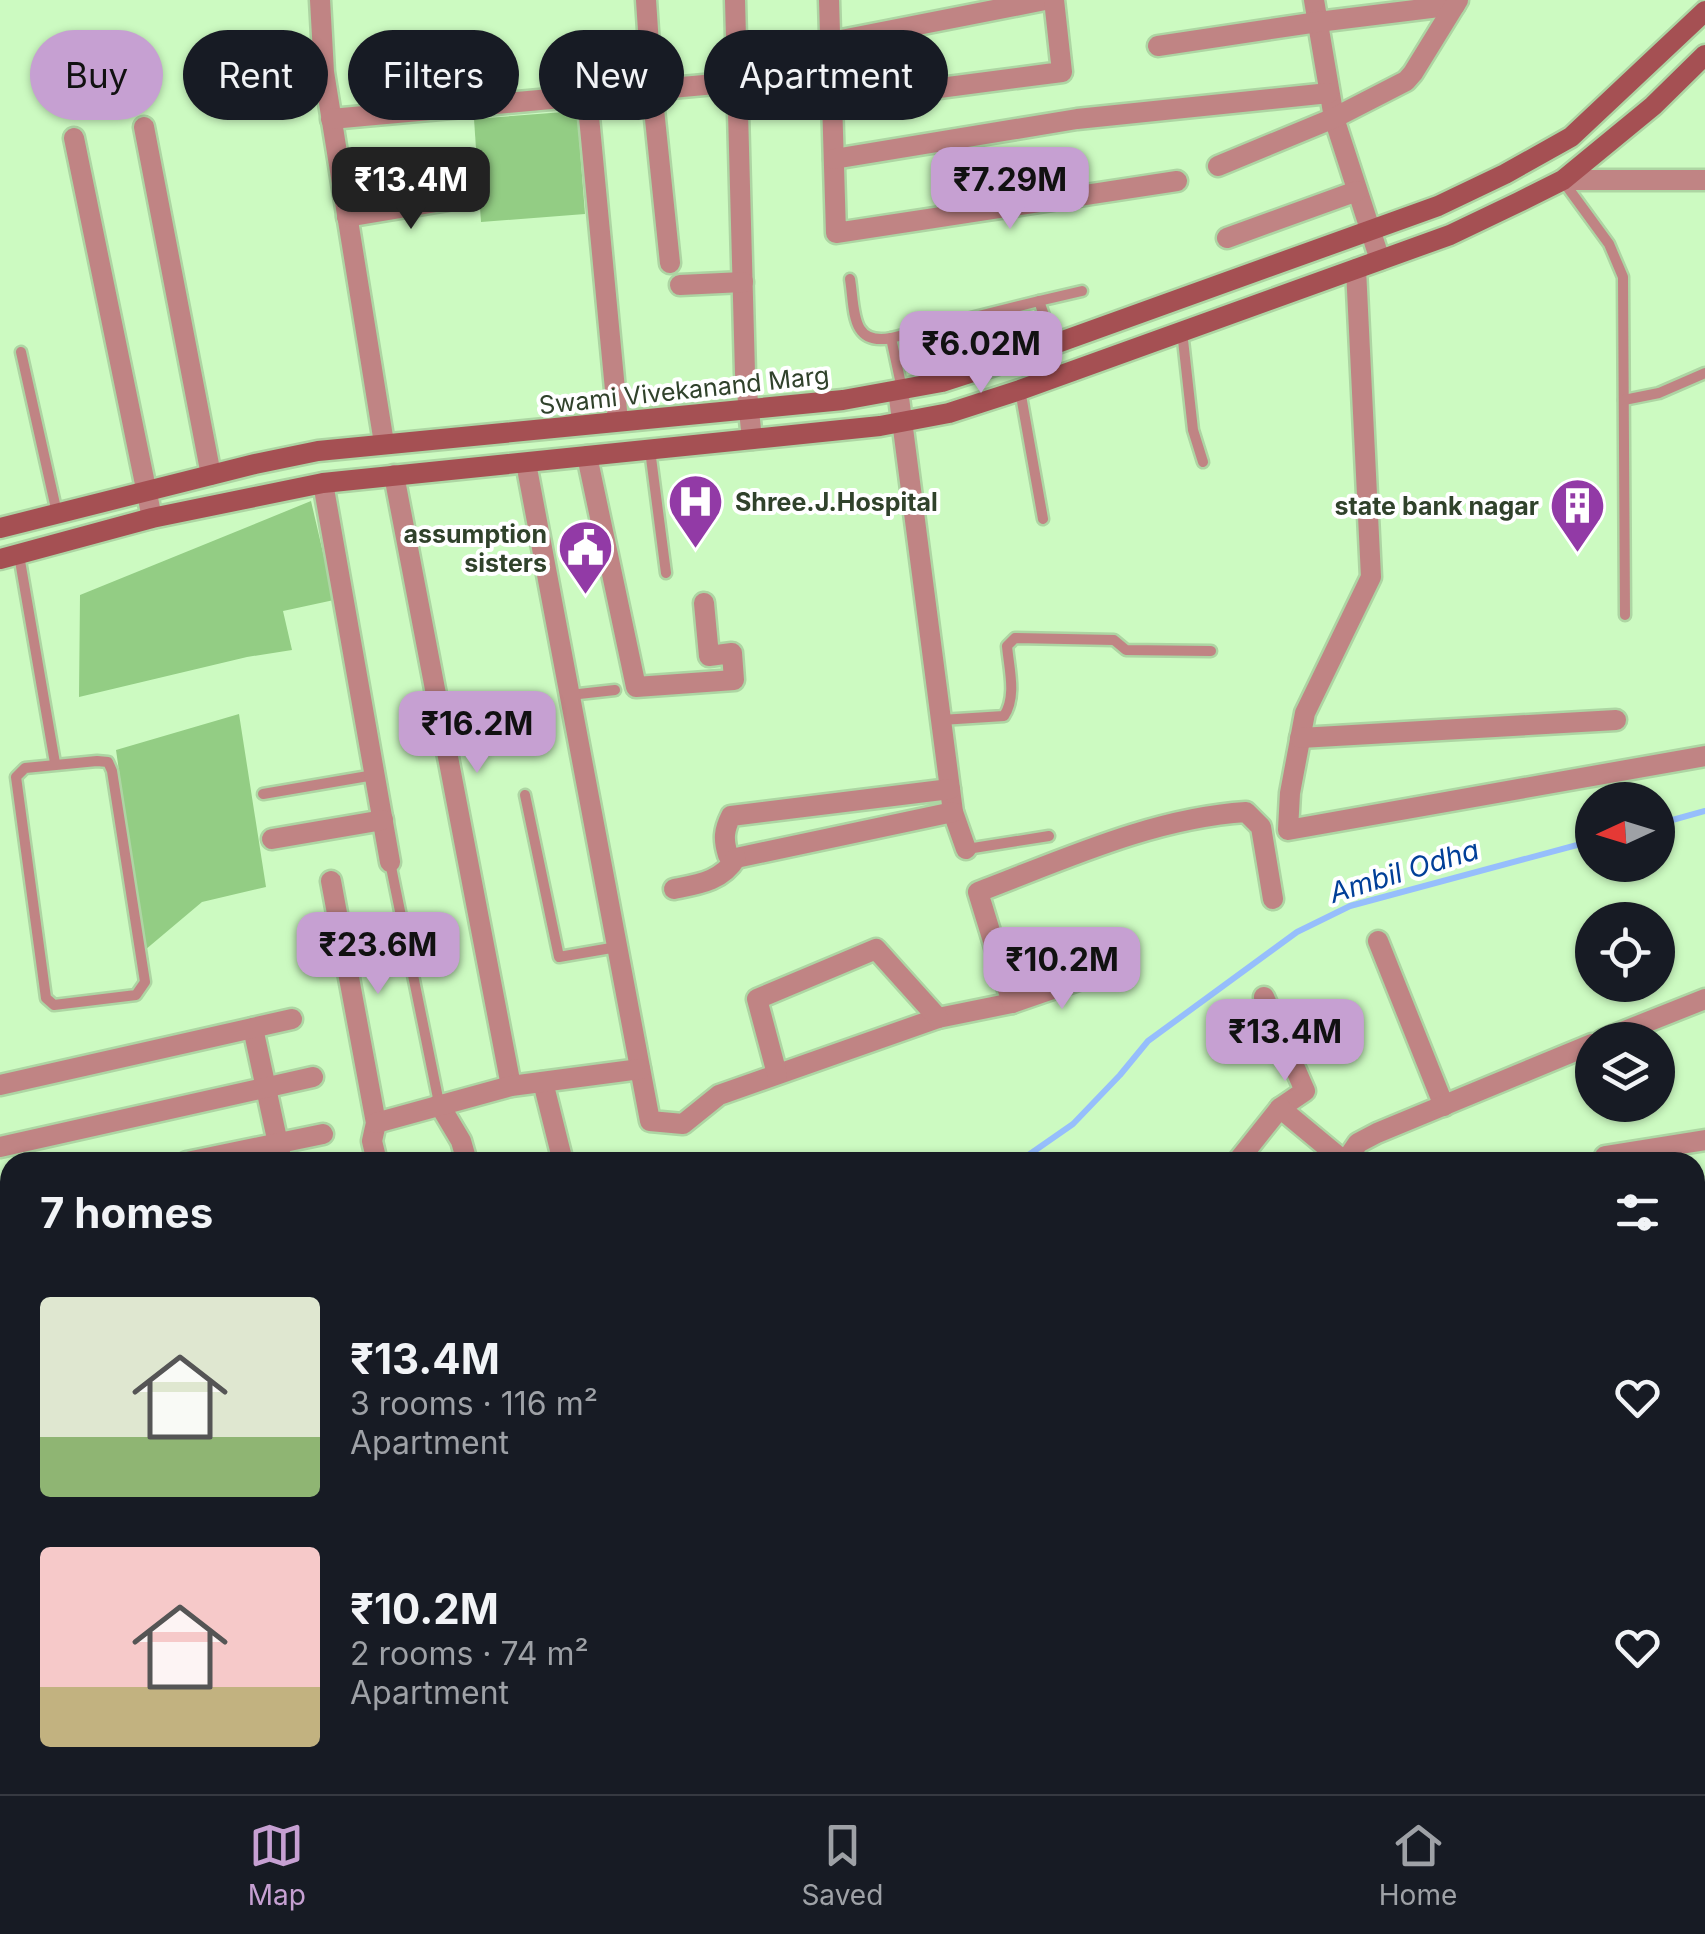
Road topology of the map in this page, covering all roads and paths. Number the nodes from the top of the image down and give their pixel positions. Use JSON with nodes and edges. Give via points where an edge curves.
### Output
{"nodes":[{"id":1,"x":320,"y":0,"type":"edge"},
{"id":2,"x":646,"y":0,"type":"edge"},
{"id":3,"x":735,"y":0,"type":"edge"},
{"id":4,"x":829,"y":0,"type":"edge"},
{"id":5,"x":1045,"y":0,"type":"edge"},
{"id":6,"x":1054,"y":0,"type":"edge"},
{"id":7,"x":1314,"y":0,"type":"edge"},
{"id":8,"x":1457,"y":2,"type":"edge"},
{"id":9,"x":1705,"y":11,"type":"edge"},
{"id":10,"x":1318,"y":22,"type":"junction"},
{"id":11,"x":648,"y":30,"type":"edge"},
{"id":12,"x":736,"y":30,"type":"edge"},
{"id":13,"x":830,"y":30,"type":"edge"},
{"id":14,"x":892,"y":30,"type":"edge"},
{"id":15,"x":1158,"y":46,"type":"dead end"},
{"id":16,"x":1705,"y":55,"type":"edge"},
{"id":17,"x":948,"y":87,"type":"edge"},
{"id":18,"x":1330,"y":94,"type":"junction"},
{"id":19,"x":539,"y":100,"type":"edge"},
{"id":20,"x":1334,"y":118,"type":"junction"},
{"id":21,"x":331,"y":119,"type":"junction"},
{"id":22,"x":589,"y":120,"type":"edge"},
{"id":23,"x":655,"y":120,"type":"edge"},
{"id":24,"x":739,"y":120,"type":"edge"},
{"id":25,"x":833,"y":120,"type":"edge"},
{"id":26,"x":144,"y":126,"type":"dead end"},
{"id":27,"x":74,"y":138,"type":"dead end"},
{"id":28,"x":834,"y":159,"type":"junction"},
{"id":29,"x":1218,"y":166,"type":"dead end"},
{"id":30,"x":1177,"y":180,"type":"dead end"},
{"id":31,"x":1562,"y":180,"type":"junction"},
{"id":32,"x":1705,"y":180,"type":"edge"},
{"id":33,"x":1358,"y":192,"type":"junction"},
{"id":34,"x":466,"y":197,"type":"dead end"},
{"id":35,"x":348,"y":217,"type":"junction"},
{"id":36,"x":1370,"y":230,"type":"junction"},
{"id":37,"x":1227,"y":238,"type":"dead end"},
{"id":38,"x":1380,"y":260,"type":"junction"},
{"id":39,"x":670,"y":264,"type":"dead end"},
{"id":40,"x":1356,"y":269,"type":"junction"},
{"id":41,"x":850,"y":278,"type":"dead end"},
{"id":42,"x":743,"y":282,"type":"junction"},
{"id":43,"x":680,"y":285,"type":"dead end"},
{"id":44,"x":1082,"y":291,"type":"dead end"},
{"id":45,"x":1039,"y":301,"type":"junction"},
{"id":46,"x":1182,"y":332,"type":"junction"},
{"id":47,"x":892,"y":338,"type":"junction"},
{"id":48,"x":1054,"y":344,"type":"junction"},
{"id":49,"x":21,"y":352,"type":"dead end"},
{"id":50,"x":1705,"y":373,"type":"edge"},
{"id":51,"x":900,"y":390,"type":"junction"},
{"id":52,"x":1020,"y":390,"type":"junction"},
{"id":53,"x":1624,"y":400,"type":"junction"},
{"id":54,"x":748,"y":409,"type":"junction"},
{"id":55,"x":618,"y":421,"type":"junction"},
{"id":56,"x":902,"y":422,"type":"junction"},
{"id":57,"x":752,"y":439,"type":"junction"},
{"id":58,"x":384,"y":444,"type":"junction"},
{"id":59,"x":650,"y":450,"type":"junction"},
{"id":60,"x":588,"y":456,"type":"junction"},
{"id":61,"x":1204,"y":462,"type":"dead end"},
{"id":62,"x":526,"y":463,"type":"junction"},
{"id":63,"x":212,"y":475,"type":"junction"},
{"id":64,"x":394,"y":475,"type":"junction"},
{"id":65,"x":323,"y":483,"type":"junction"},
{"id":66,"x":146,"y":491,"type":"junction"},
{"id":67,"x":57,"y":514,"type":"junction"},
{"id":68,"x":152,"y":518,"type":"junction"},
{"id":69,"x":1044,"y":519,"type":"dead end"},
{"id":70,"x":0,"y":528,"type":"edge"},
{"id":71,"x":10,"y":556,"type":"edge"},
{"id":72,"x":666,"y":573,"type":"dead end"},
{"id":73,"x":704,"y":603,"type":"dead end"},
{"id":74,"x":1625,"y":615,"type":"dead end"},
{"id":75,"x":1212,"y":651,"type":"dead end"},
{"id":76,"x":615,"y":690,"type":"dead end"},
{"id":77,"x":568,"y":695,"type":"junction"},
{"id":78,"x":941,"y":720,"type":"junction"},
{"id":79,"x":1616,"y":720,"type":"dead end"},
{"id":80,"x":1300,"y":738,"type":"junction"},
{"id":81,"x":1705,"y":756,"type":"edge"},
{"id":82,"x":55,"y":763,"type":"junction"},
{"id":83,"x":374,"y":775,"type":"junction"},
{"id":84,"x":950,"y":789,"type":"junction"},
{"id":85,"x":263,"y":794,"type":"dead end"},
{"id":86,"x":525,"y":795,"type":"dead end"},
{"id":87,"x":953,"y":812,"type":"junction"},
{"id":88,"x":382,"y":820,"type":"junction"},
{"id":89,"x":1049,"y":836,"type":"dead end"},
{"id":90,"x":272,"y":840,"type":"dead end"},
{"id":91,"x":966,"y":849,"type":"joint"},
{"id":92,"x":736,"y":858,"type":"junction"},
{"id":93,"x":390,"y":862,"type":"joint"},
{"id":94,"x":332,"y":880,"type":"dead end"},
{"id":95,"x":674,"y":889,"type":"dead end"},
{"id":96,"x":1273,"y":899,"type":"dead end"},
{"id":97,"x":1378,"y":941,"type":"dead end"},
{"id":98,"x":616,"y":946,"type":"junction"},
{"id":99,"x":1096,"y":974,"type":"dead end"},
{"id":100,"x":1264,"y":996,"type":"dead end"},
{"id":101,"x":1705,"y":998,"type":"edge"},
{"id":102,"x":1012,"y":1002,"type":"junction"},
{"id":103,"x":938,"y":1018,"type":"junction"},
{"id":104,"x":292,"y":1019,"type":"dead end"},
{"id":105,"x":1646,"y":1022,"type":"edge"},
{"id":106,"x":253,"y":1028,"type":"junction"},
{"id":107,"x":1575,"y":1051,"type":"edge"},
{"id":108,"x":640,"y":1069,"type":"junction"},
{"id":109,"x":777,"y":1074,"type":"junction"},
{"id":110,"x":313,"y":1077,"type":"dead end"},
{"id":111,"x":544,"y":1082,"type":"junction"},
{"id":112,"x":0,"y":1085,"type":"edge"},
{"id":113,"x":511,"y":1086,"type":"junction"},
{"id":114,"x":266,"y":1088,"type":"junction"},
{"id":115,"x":439,"y":1104,"type":"junction"},
{"id":116,"x":1444,"y":1106,"type":"junction"},
{"id":117,"x":1280,"y":1108,"type":"junction"},
{"id":118,"x":376,"y":1123,"type":"junction"},
{"id":119,"x":322,"y":1134,"type":"dead end"},
{"id":120,"x":1705,"y":1140,"type":"edge"},
{"id":121,"x":0,"y":1146,"type":"edge"},
{"id":122,"x":280,"y":1152,"type":"edge"},
{"id":123,"x":282,"y":1152,"type":"edge"},
{"id":124,"x":375,"y":1152,"type":"edge"},
{"id":125,"x":464,"y":1152,"type":"edge"},
{"id":126,"x":561,"y":1152,"type":"edge"},
{"id":127,"x":1246,"y":1152,"type":"edge"},
{"id":128,"x":1333,"y":1152,"type":"edge"},
{"id":129,"x":1352,"y":1152,"type":"edge"},
{"id":130,"x":1629,"y":1152,"type":"edge"}],
"edges":[{"from":1,"to":21,"type":"street"},
{"from":2,"to":11,"type":"street"},
{"from":3,"to":12,"type":"street"},
{"from":4,"to":13,"type":"street"},
{"from":5,"to":14,"type":"street"},
{"from":6,"to":17,"type":"street","via":[[1062,72]]},
{"from":7,"to":10,"type":"street"},
{"from":8,"to":10,"type":"street"},
{"from":8,"to":20,"type":"street","via":[[1414,73]]},
{"from":9,"to":36,"type":"main road","name":"Swami Vivekanand Marg","via":[[1571,138],[1438,206]]},
{"from":10,"to":15,"type":"street"},
{"from":10,"to":18,"type":"street"},
{"from":16,"to":31,"type":"main road"},
{"from":18,"to":20,"type":"street"},
{"from":18,"to":28,"type":"street","via":[[1077,119]]},
{"from":19,"to":21,"type":"street"},
{"from":20,"to":29,"type":"street"},
{"from":20,"to":33,"type":"street"},
{"from":21,"to":35,"type":"street"},
{"from":22,"to":55,"type":"street"},
{"from":23,"to":39,"type":"street"},
{"from":24,"to":42,"type":"street"},
{"from":25,"to":28,"type":"street"},
{"from":26,"to":63,"type":"street"},
{"from":27,"to":66,"type":"street"},
{"from":28,"to":30,"type":"street","via":[[836,234]]},
{"from":31,"to":32,"type":"street"},
{"from":31,"to":38,"type":"main road","via":[[1450,235]]},
{"from":31,"to":53,"type":"lane","via":[[1609,244],[1622,278]]},
{"from":33,"to":36,"type":"street"},
{"from":33,"to":37,"type":"street"},
{"from":34,"to":35,"type":"street"},
{"from":35,"to":58,"type":"street"},
{"from":36,"to":38,"type":"street"},
{"from":36,"to":48,"type":"main road","name":"Swami Vivekanand Marg"},
{"from":38,"to":40,"type":"main road"},
{"from":40,"to":46,"type":"main road"},
{"from":40,"to":80,"type":"street","via":[[1370,576],[1305,713]]},
{"from":41,"to":47,"type":"lane","via":[[858,329],[867,338]]},
{"from":42,"to":43,"type":"street"},
{"from":42,"to":54,"type":"street"},
{"from":44,"to":45,"type":"lane"},
{"from":45,"to":47,"type":"lane"},
{"from":45,"to":48,"type":"lane"},
{"from":46,"to":52,"type":"main road"},
{"from":46,"to":61,"type":"lane","via":[[1193,430]]},
{"from":47,"to":51,"type":"lane"},
{"from":48,"to":51,"type":"main road","name":"Swami Vivekanand Marg"},
{"from":49,"to":67,"type":"lane"},
{"from":50,"to":53,"type":"lane"},
{"from":51,"to":54,"type":"main road","name":"Swami Vivekanand Marg"},
{"from":51,"to":56,"type":"street"},
{"from":52,"to":56,"type":"main road"},
{"from":52,"to":69,"type":"lane"},
{"from":53,"to":74,"type":"lane"},
{"from":54,"to":55,"type":"main road","name":"Swami Vivekanand Marg"},
{"from":54,"to":57,"type":"street"},
{"from":55,"to":58,"type":"main road","name":"Swami Vivekanand Marg"},
{"from":56,"to":57,"type":"main road"},
{"from":56,"to":78,"type":"street"},
{"from":57,"to":59,"type":"main road"},
{"from":58,"to":63,"type":"main road","name":"Swami Vivekanand Marg"},
{"from":59,"to":60,"type":"main road"},
{"from":59,"to":72,"type":"lane"},
{"from":60,"to":62,"type":"main road"},
{"from":60,"to":73,"type":"street","via":[[636,687],[734,680],[732,653],[709,656]]},
{"from":62,"to":64,"type":"main road"},
{"from":62,"to":77,"type":"street"},
{"from":63,"to":66,"type":"main road","name":"Swami Vivekanand Marg"},
{"from":64,"to":65,"type":"main road"},
{"from":64,"to":113,"type":"street"},
{"from":65,"to":68,"type":"main road"},
{"from":65,"to":83,"type":"street"},
{"from":66,"to":67,"type":"main road","name":"Swami Vivekanand Marg"},
{"from":66,"to":68,"type":"street"},
{"from":67,"to":70,"type":"main road","name":"Swami Vivekanand Marg"},
{"from":68,"to":71,"type":"main road"},
{"from":71,"to":82,"type":"lane"},
{"from":75,"to":78,"type":"lane","via":[[1015,638],[1007,646],[1011,697],[1004,716]]},
{"from":76,"to":77,"type":"lane"},
{"from":77,"to":98,"type":"street"},
{"from":78,"to":84,"type":"street"},
{"from":79,"to":80,"type":"street"},
{"from":80,"to":81,"type":"street","via":[[1288,830]]},
{"from":82,"to":82,"type":"lane","via":[[25,768],[16,777],[46,998],[62,1006],[136,995],[145,982],[112,771],[108,762]]},
{"from":83,"to":85,"type":"lane"},
{"from":83,"to":88,"type":"street"},
{"from":84,"to":87,"type":"street"},
{"from":84,"to":92,"type":"street","via":[[732,816],[724,842]]},
{"from":86,"to":98,"type":"lane","via":[[559,956]]},
{"from":87,"to":91,"type":"street"},
{"from":87,"to":92,"type":"street"},
{"from":88,"to":90,"type":"street"},
{"from":88,"to":93,"type":"street"},
{"from":89,"to":91,"type":"lane"},
{"from":92,"to":95,"type":"street","via":[[719,877]]},
{"from":93,"to":115,"type":"lane"},
{"from":94,"to":118,"type":"street"},
{"from":96,"to":102,"type":"street","via":[[1261,828],[1246,812],[1130,834],[978,892]]},
{"from":97,"to":116,"type":"street"},
{"from":98,"to":108,"type":"street"},
{"from":99,"to":102,"type":"street"},
{"from":100,"to":117,"type":"street","via":[[1305,1090]]},
{"from":101,"to":105,"type":"street"},
{"from":102,"to":103,"type":"street"},
{"from":103,"to":109,"type":"street"},
{"from":103,"to":109,"type":"street","via":[[876,949],[757,999]]},
{"from":104,"to":106,"type":"street"},
{"from":106,"to":112,"type":"street"},
{"from":106,"to":114,"type":"street"},
{"from":107,"to":116,"type":"street"},
{"from":108,"to":109,"type":"street","via":[[650,1121],[684,1124],[719,1095]]},
{"from":108,"to":111,"type":"street"},
{"from":110,"to":114,"type":"street"},
{"from":111,"to":113,"type":"street"},
{"from":111,"to":126,"type":"street"},
{"from":113,"to":115,"type":"street"},
{"from":114,"to":121,"type":"street"},
{"from":114,"to":122,"type":"street"},
{"from":115,"to":118,"type":"street"},
{"from":115,"to":125,"type":"street"},
{"from":116,"to":129,"type":"street","via":[[1358,1143]]},
{"from":117,"to":127,"type":"street"},
{"from":117,"to":128,"type":"street"},
{"from":118,"to":124,"type":"street"},
{"from":119,"to":123,"type":"street"},
{"from":120,"to":130,"type":"street"}]}
